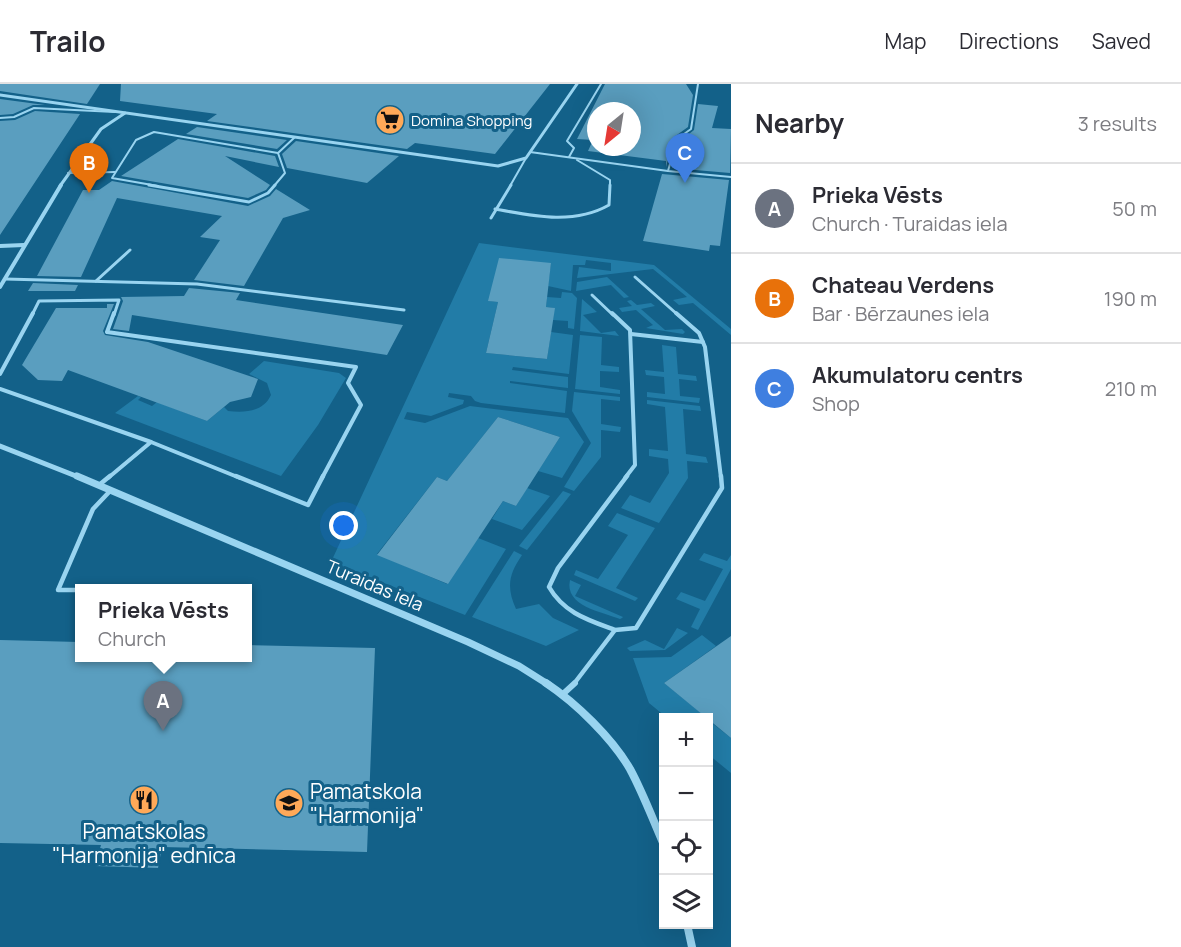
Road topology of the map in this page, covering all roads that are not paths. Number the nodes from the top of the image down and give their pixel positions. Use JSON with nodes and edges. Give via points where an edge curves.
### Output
{"nodes":[{"id":1,"x":577,"y":84,"type":"edge"},
{"id":2,"x":601,"y":84,"type":"edge"},
{"id":3,"x":698,"y":84,"type":"edge"},
{"id":4,"x":0,"y":95,"type":"edge"},
{"id":5,"x":126,"y":112,"type":"junction"},
{"id":6,"x":0,"y":118,"type":"edge"},
{"id":7,"x":295,"y":137,"type":"junction"},
{"id":8,"x":530,"y":152,"type":"junction"},
{"id":9,"x":278,"y":153,"type":"junction"},
{"id":10,"x":569,"y":157,"type":"junction"},
{"id":11,"x":526,"y":158,"type":"junction"},
{"id":12,"x":575,"y":158,"type":"junction"},
{"id":13,"x":668,"y":171,"type":"junction"},
{"id":14,"x":116,"y":172,"type":"junction"},
{"id":15,"x":68,"y":173,"type":"junction"},
{"id":16,"x":731,"y":177,"type":"edge"},
{"id":17,"x":495,"y":209,"type":"junction"},
{"id":18,"x":491,"y":218,"type":"dead end"},
{"id":19,"x":24,"y":245,"type":"junction"},
{"id":20,"x":0,"y":246,"type":"edge"},
{"id":21,"x":130,"y":250,"type":"dead end"},
{"id":22,"x":635,"y":277,"type":"dead end"},
{"id":23,"x":5,"y":279,"type":"junction"},
{"id":24,"x":96,"y":281,"type":"junction"},
{"id":25,"x":0,"y":287,"type":"edge"},
{"id":26,"x":592,"y":295,"type":"dead end"},
{"id":27,"x":404,"y":310,"type":"dead end"},
{"id":28,"x":631,"y":334,"type":"junction"},
{"id":29,"x":703,"y":342,"type":"junction"},
{"id":30,"x":0,"y":374,"type":"edge"},
{"id":31,"x":0,"y":389,"type":"edge"},
{"id":32,"x":151,"y":442,"type":"junction"},
{"id":33,"x":0,"y":446,"type":"edge"},
{"id":34,"x":99,"y":485,"type":"junction"},
{"id":35,"x":111,"y":490,"type":"junction"},
{"id":36,"x":75,"y":590,"type":"edge"},
{"id":37,"x":615,"y":630,"type":"junction"},
{"id":38,"x":563,"y":694,"type":"junction"},
{"id":39,"x":659,"y":836,"type":"edge"},
{"id":40,"x":688,"y":929,"type":"edge"},
{"id":41,"x":692,"y":947,"type":"edge"}],
"edges":[{"from":1,"to":8,"type":"street"},
{"from":2,"to":10,"type":"lane","via":[[567,141],[574,148]]},
{"from":3,"to":13,"type":"lane","via":[[692,129],[677,139]]},
{"from":4,"to":5,"type":"street"},
{"from":5,"to":6,"type":"lane","via":[[34,108]]},
{"from":5,"to":7,"type":"street"},
{"from":5,"to":15,"type":"street","via":[[101,129]]},
{"from":7,"to":9,"type":"lane"},
{"from":7,"to":11,"type":"street","via":[[479,165],[498,166]]},
{"from":8,"to":10,"type":"lane"},
{"from":8,"to":11,"type":"street"},
{"from":9,"to":14,"type":"lane","via":[[154,132],[136,140]]},
{"from":9,"to":14,"type":"lane","via":[[285,172],[268,193],[249,202],[112,178]]},
{"from":10,"to":12,"type":"lane"},
{"from":11,"to":17,"type":"lane"},
{"from":12,"to":13,"type":"lane"},
{"from":12,"to":17,"type":"lane","via":[[610,180],[609,205],[600,212],[577,217]]},
{"from":13,"to":16,"type":"lane"},
{"from":14,"to":15,"type":"lane"},
{"from":15,"to":19,"type":"street"},
{"from":17,"to":18,"type":"lane"},
{"from":19,"to":20,"type":"street"},
{"from":19,"to":23,"type":"street"},
{"from":21,"to":24,"type":"lane"},
{"from":22,"to":29,"type":"lane","via":[[699,333]]},
{"from":23,"to":24,"type":"lane"},
{"from":23,"to":25,"type":"street"},
{"from":24,"to":27,"type":"lane","via":[[197,284]]},
{"from":26,"to":28,"type":"lane"},
{"from":28,"to":29,"type":"lane"},
{"from":28,"to":37,"type":"lane","via":[[635,465],[558,568],[549,587],[555,602],[570,613]]},
{"from":29,"to":37,"type":"lane","via":[[722,488],[636,628]]},
{"from":30,"to":32,"type":"lane","via":[[39,301],[119,300],[107,332],[356,368],[348,383],[361,405],[308,505]]},
{"from":31,"to":32,"type":"lane"},
{"from":32,"to":34,"type":"lane"},
{"from":33,"to":34,"type":"street","name":"Turaidas iela"},
{"from":34,"to":35,"type":"street","name":"Turaidas iela"},
{"from":35,"to":36,"type":"lane","via":[[93,508],[58,590]]},
{"from":35,"to":38,"type":"street","name":"Turaidas iela","via":[[468,642],[519,666]]},
{"from":37,"to":38,"type":"lane","via":[[580,679]]},
{"from":38,"to":39,"type":"street","name":"Turaidas iela","via":[[597,727],[629,768]]},
{"from":40,"to":41,"type":"street"}]}
